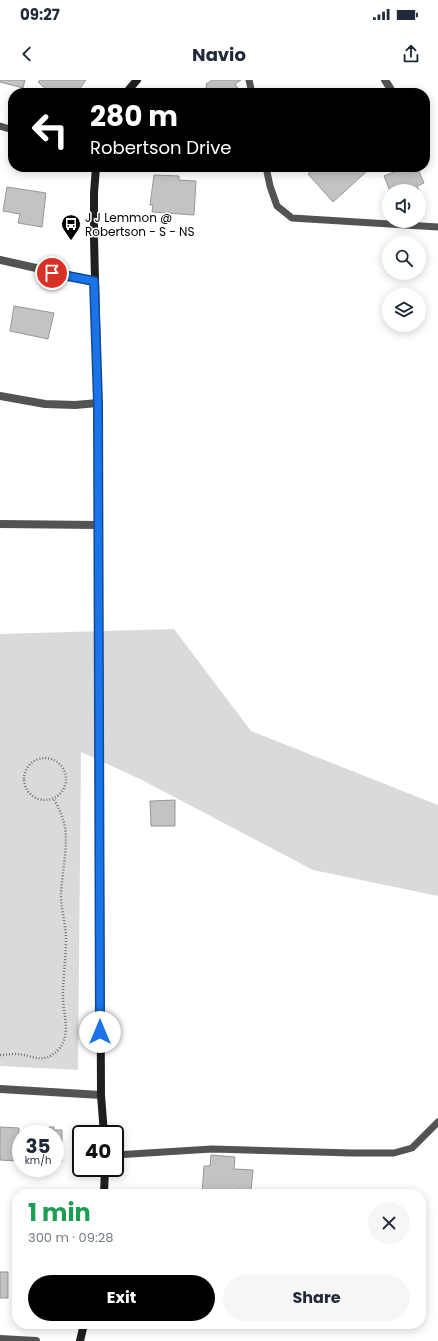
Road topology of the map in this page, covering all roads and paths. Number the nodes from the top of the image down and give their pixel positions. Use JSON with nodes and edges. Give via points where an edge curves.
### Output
{"nodes":[{"id":1,"x":137,"y":80,"type":"edge"},
{"id":2,"x":130,"y":88,"type":"edge"},
{"id":3,"x":96,"y":172,"type":"edge"},
{"id":4,"x":267,"y":172,"type":"edge"},
{"id":5,"x":438,"y":227,"type":"edge"},
{"id":6,"x":0,"y":260,"type":"edge"},
{"id":7,"x":94,"y":281,"type":"junction"},
{"id":8,"x":0,"y":396,"type":"edge"},
{"id":9,"x":98,"y":403,"type":"junction"},
{"id":10,"x":0,"y":524,"type":"edge"},
{"id":11,"x":99,"y":525,"type":"junction"},
{"id":12,"x":54,"y":799,"type":"junction"},
{"id":13,"x":0,"y":1055,"type":"edge"},
{"id":14,"x":0,"y":1089,"type":"edge"},
{"id":15,"x":101,"y":1095,"type":"junction"},
{"id":16,"x":438,"y":1122,"type":"edge"},
{"id":17,"x":103,"y":1125,"type":"edge"},
{"id":18,"x":124,"y":1154,"type":"edge"},
{"id":19,"x":105,"y":1177,"type":"edge"},
{"id":20,"x":104,"y":1189,"type":"edge"},
{"id":21,"x":83,"y":1329,"type":"edge"},
{"id":22,"x":0,"y":1339,"type":"edge"},
{"id":23,"x":36,"y":1341,"type":"edge"},
{"id":24,"x":80,"y":1341,"type":"edge"}],
"edges":[{"from":1,"to":2,"type":"street"},
{"from":3,"to":7,"type":"street"},
{"from":4,"to":5,"type":"lane","via":[[277,206],[292,218]]},
{"from":6,"to":7,"type":"street"},
{"from":7,"to":9,"type":"street"},
{"from":8,"to":9,"type":"street","via":[[45,404]]},
{"from":9,"to":11,"type":"street"},
{"from":10,"to":11,"type":"street"},
{"from":11,"to":15,"type":"street"},
{"from":12,"to":12,"type":"path","via":[[64,789],[66,774],[63,768],[51,759],[44,758],[30,763],[24,776],[27,791],[39,800]]},
{"from":12,"to":13,"type":"path","via":[[62,815],[66,842],[61,896],[66,936],[63,998],[66,1034],[57,1050],[42,1059],[16,1054]]},
{"from":14,"to":15,"type":"street"},
{"from":15,"to":17,"type":"street"},
{"from":16,"to":18,"type":"lane","via":[[412,1148],[394,1152],[212,1149]]},
{"from":19,"to":20,"type":"street"},
{"from":21,"to":24,"type":"street"},
{"from":22,"to":23,"type":"street"}]}
